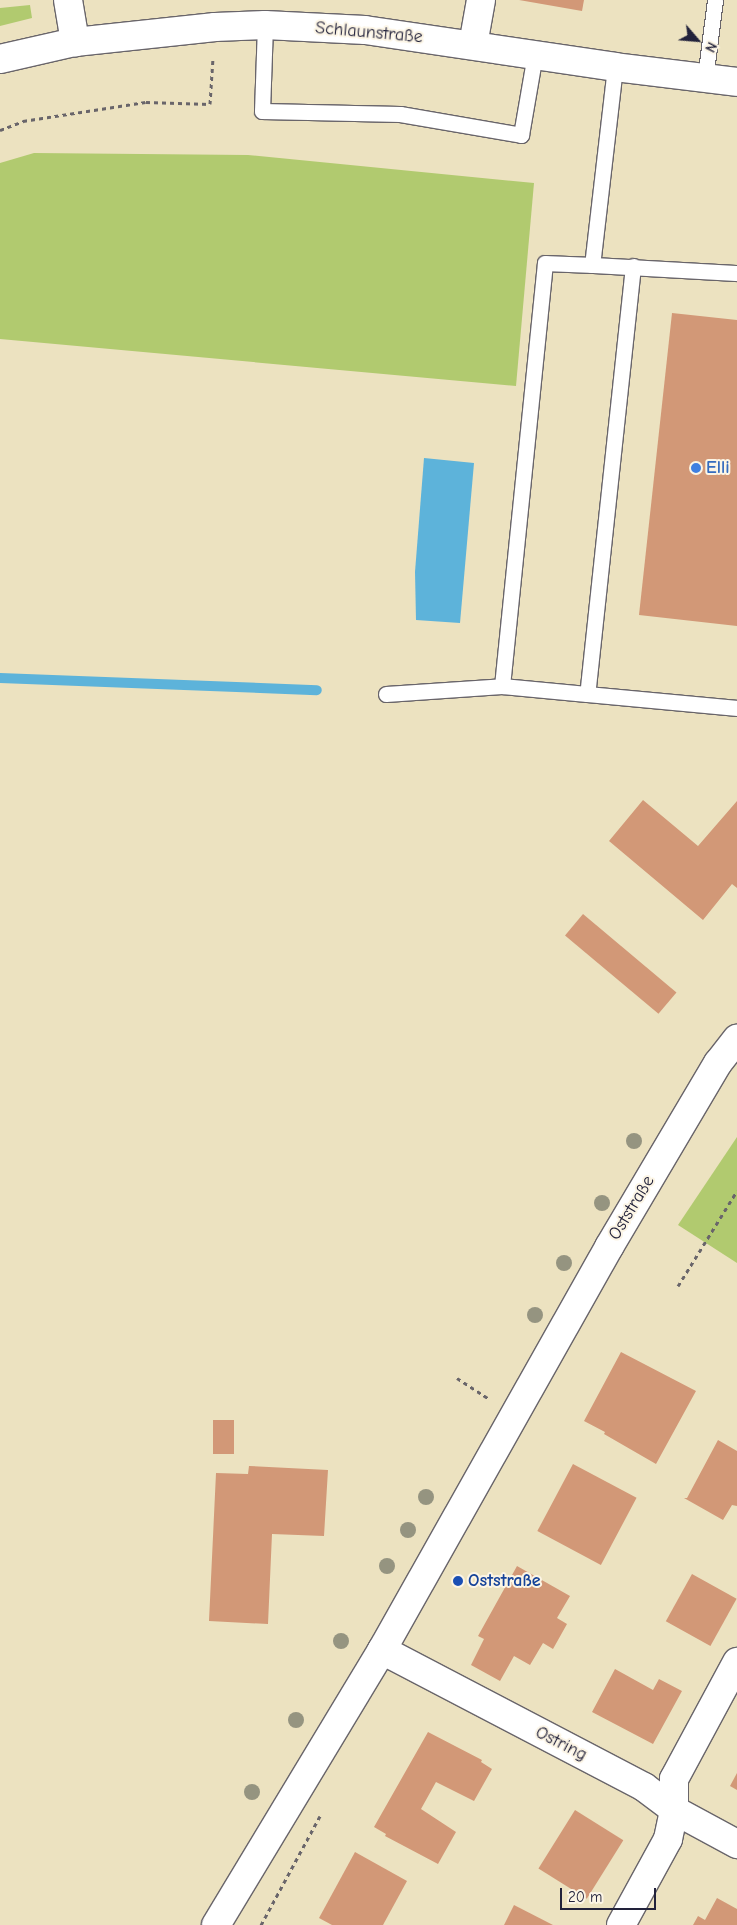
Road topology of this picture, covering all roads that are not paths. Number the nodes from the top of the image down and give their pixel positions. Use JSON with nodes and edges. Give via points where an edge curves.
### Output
{"nodes":[{"id":1,"x":68,"y":0,"type":"edge"},
{"id":2,"x":482,"y":0,"type":"edge"},
{"id":3,"x":715,"y":0,"type":"edge"},
{"id":4,"x":266,"y":25,"type":"junction"},
{"id":5,"x":75,"y":42,"type":"junction"},
{"id":6,"x":474,"y":45,"type":"junction"},
{"id":7,"x":535,"y":54,"type":"junction"},
{"id":8,"x":0,"y":59,"type":"edge"},
{"id":9,"x":616,"y":67,"type":"junction"},
{"id":10,"x":705,"y":79,"type":"junction"},
{"id":11,"x":737,"y":82,"type":"edge"},
{"id":12,"x":592,"y":265,"type":"junction"},
{"id":13,"x":633,"y":266,"type":"junction"},
{"id":14,"x":737,"y":273,"type":"edge"},
{"id":15,"x":502,"y":686,"type":"junction"},
{"id":16,"x":386,"y":694,"type":"dead end"},
{"id":17,"x":587,"y":694,"type":"junction"},
{"id":18,"x":737,"y":708,"type":"edge"},
{"id":19,"x":737,"y":1039,"type":"edge"},
{"id":20,"x":382,"y":1650,"type":"junction"},
{"id":21,"x":737,"y":1662,"type":"edge"},
{"id":22,"x":674,"y":1810,"type":"junction"},
{"id":23,"x":737,"y":1844,"type":"edge"},
{"id":24,"x":216,"y":1925,"type":"edge"},
{"id":25,"x":620,"y":1925,"type":"edge"}],
"edges":[{"from":1,"to":5,"type":"street"},
{"from":2,"to":6,"type":"street"},
{"from":3,"to":10,"type":"lane"},
{"from":4,"to":5,"type":"street","name":"Schlaunstraße","via":[[214,27]]},
{"from":4,"to":6,"type":"street","name":"Schlaunstraße","via":[[365,30]]},
{"from":4,"to":7,"type":"lane","via":[[262,111],[400,114],[521,135]]},
{"from":5,"to":8,"type":"street","name":"Schlaunstraße"},
{"from":6,"to":7,"type":"street","name":"Schlaunstraße"},
{"from":7,"to":9,"type":"street","name":"Schlaunstraße"},
{"from":9,"to":10,"type":"street","name":"Schlaunstraße"},
{"from":9,"to":12,"type":"lane"},
{"from":10,"to":11,"type":"street","name":"Schlaunstraße"},
{"from":12,"to":13,"type":"lane"},
{"from":12,"to":15,"type":"lane","via":[[545,262]]},
{"from":13,"to":14,"type":"lane"},
{"from":13,"to":17,"type":"lane"},
{"from":15,"to":16,"type":"lane"},
{"from":15,"to":17,"type":"lane"},
{"from":17,"to":18,"type":"lane"},
{"from":19,"to":20,"type":"street","name":"Oststraße","via":[[718,1063],[609,1247]]},
{"from":20,"to":22,"type":"street","name":"Ostring","via":[[644,1787]]},
{"from":20,"to":24,"type":"street","name":"Oststraße"},
{"from":21,"to":22,"type":"street","via":[[674,1779]]},
{"from":22,"to":23,"type":"street","name":"Ostring"},
{"from":22,"to":25,"type":"street","via":[[668,1839]]}]}
